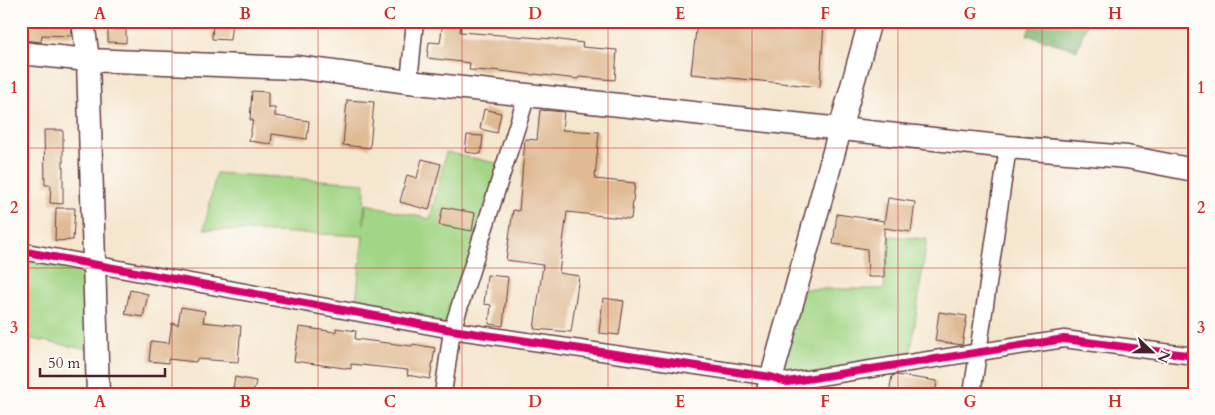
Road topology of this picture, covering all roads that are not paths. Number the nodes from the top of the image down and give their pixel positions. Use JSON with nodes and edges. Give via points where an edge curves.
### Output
{"nodes":[{"id":1,"x":83,"y":21,"type":"edge"},
{"id":2,"x":415,"y":21,"type":"edge"},
{"id":3,"x":870,"y":21,"type":"edge"},
{"id":4,"x":21,"y":53,"type":"edge"},
{"id":5,"x":88,"y":60,"type":"junction"},
{"id":6,"x":409,"y":82,"type":"junction"},
{"id":7,"x":527,"y":95,"type":"junction"},
{"id":8,"x":839,"y":128,"type":"junction"},
{"id":9,"x":1008,"y":147,"type":"junction"},
{"id":10,"x":1194,"y":170,"type":"edge"},
{"id":11,"x":21,"y":251,"type":"edge"},
{"id":12,"x":93,"y":263,"type":"junction"},
{"id":13,"x":452,"y":330,"type":"junction"},
{"id":14,"x":978,"y":354,"type":"junction"},
{"id":15,"x":1194,"y":356,"type":"edge"},
{"id":16,"x":769,"y":385,"type":"edge"},
{"id":17,"x":98,"y":394,"type":"edge"},
{"id":18,"x":443,"y":394,"type":"edge"},
{"id":19,"x":972,"y":394,"type":"edge"}],
"edges":[{"from":1,"to":5,"type":"street"},
{"from":2,"to":6,"type":"street"},
{"from":3,"to":8,"type":"street"},
{"from":4,"to":5,"type":"street"},
{"from":5,"to":6,"type":"street","via":[[296,67]]},
{"from":5,"to":12,"type":"street"},
{"from":6,"to":7,"type":"street"},
{"from":7,"to":8,"type":"street"},
{"from":7,"to":13,"type":"street"},
{"from":8,"to":9,"type":"street"},
{"from":8,"to":16,"type":"street"},
{"from":9,"to":10,"type":"street","via":[[1127,157]]},
{"from":9,"to":14,"type":"street"},
{"from":11,"to":12,"type":"street"},
{"from":12,"to":13,"type":"street"},
{"from":12,"to":17,"type":"street"},
{"from":13,"to":16,"type":"street"},
{"from":13,"to":18,"type":"street"},
{"from":14,"to":15,"type":"street","via":[[1064,339]]},
{"from":14,"to":16,"type":"street"},
{"from":14,"to":19,"type":"street"}]}
